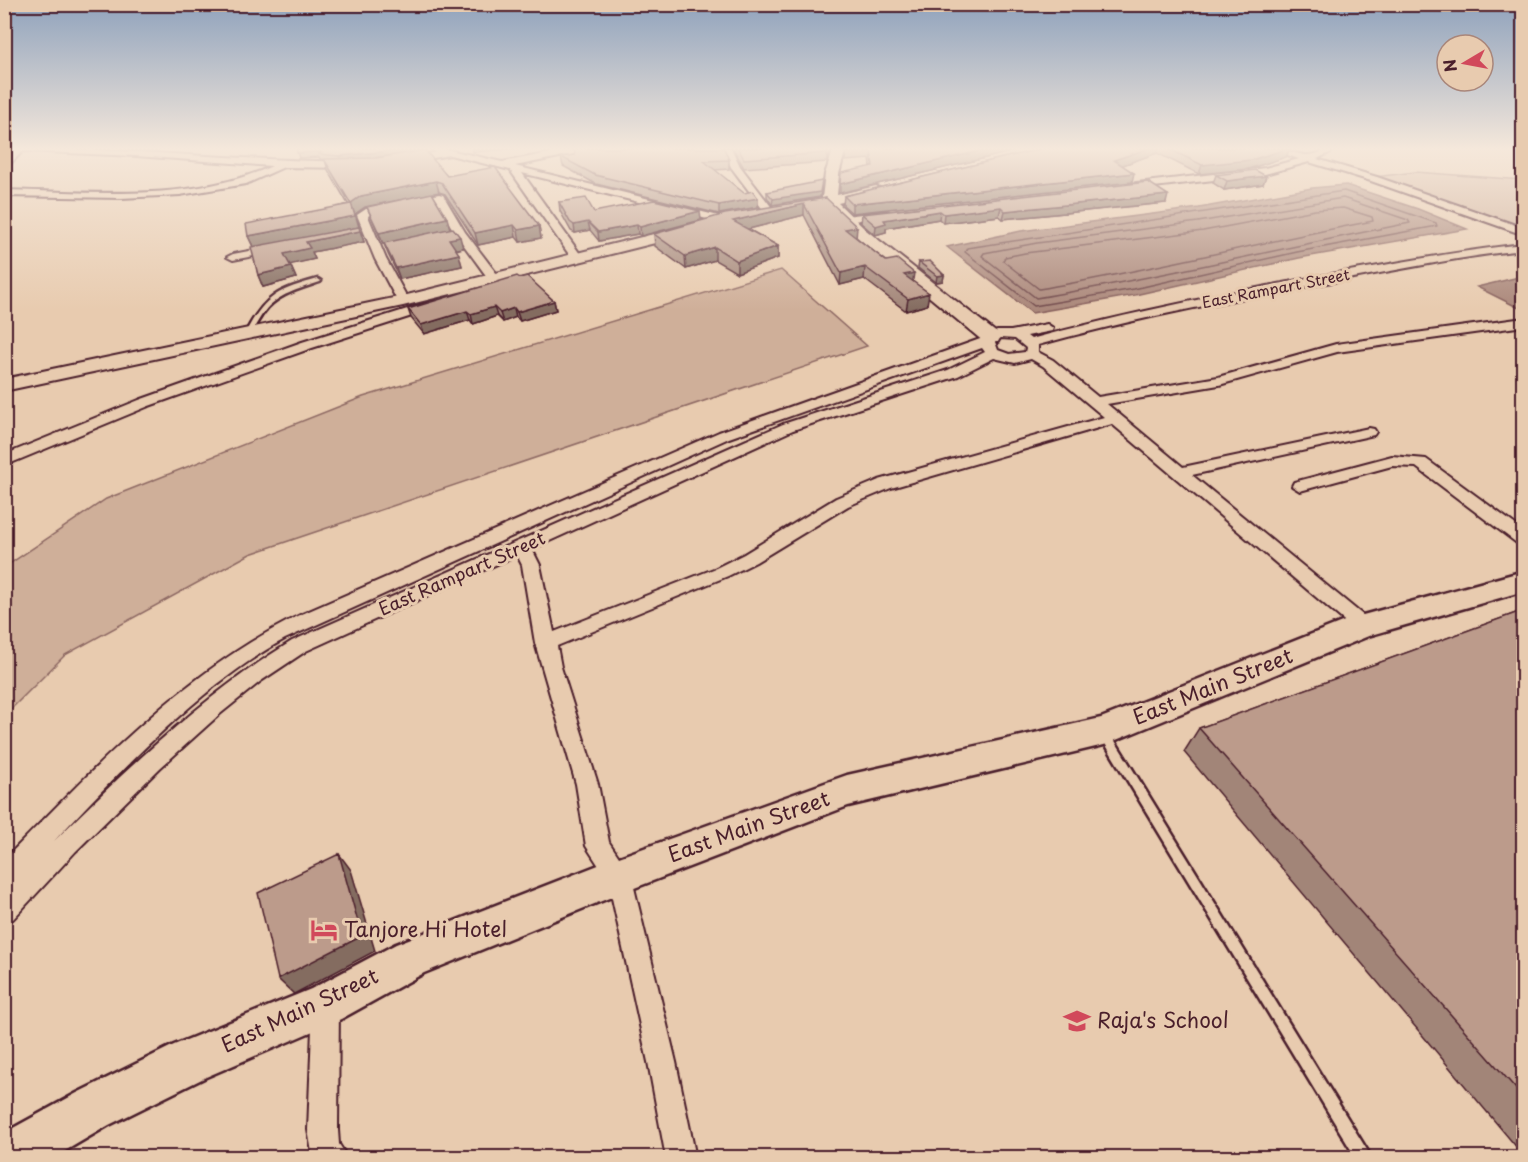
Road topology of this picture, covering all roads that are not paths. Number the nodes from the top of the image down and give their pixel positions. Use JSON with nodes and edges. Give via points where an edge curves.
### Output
{"nodes":[{"id":1,"x":413,"y":202,"type":"edge"},
{"id":2,"x":441,"y":202,"type":"edge"},
{"id":3,"x":538,"y":202,"type":"edge"},
{"id":4,"x":649,"y":202,"type":"edge"},
{"id":5,"x":763,"y":202,"type":"edge"},
{"id":6,"x":828,"y":202,"type":"edge"},
{"id":7,"x":829,"y":202,"type":"edge"},
{"id":8,"x":1438,"y":202,"type":"edge"},
{"id":9,"x":771,"y":213,"type":"junction"},
{"id":10,"x":892,"y":214,"type":"edge"},
{"id":11,"x":846,"y":219,"type":"junction"},
{"id":12,"x":723,"y":220,"type":"junction"},
{"id":13,"x":1524,"y":232,"type":"edge"},
{"id":14,"x":289,"y":246,"type":"edge"},
{"id":15,"x":1524,"y":247,"type":"edge"},
{"id":16,"x":1488,"y":250,"type":"junction"},
{"id":17,"x":233,"y":257,"type":"dead end"},
{"id":18,"x":577,"y":258,"type":"junction"},
{"id":19,"x":487,"y":280,"type":"junction"},
{"id":20,"x":318,"y":281,"type":"dead end"},
{"id":21,"x":403,"y":300,"type":"junction"},
{"id":22,"x":1524,"y":322,"type":"edge"},
{"id":23,"x":249,"y":332,"type":"junction"},
{"id":24,"x":1011,"y":335,"type":"junction"},
{"id":25,"x":991,"y":344,"type":"junction"},
{"id":26,"x":1031,"y":348,"type":"junction"},
{"id":27,"x":4,"y":385,"type":"edge"},
{"id":28,"x":1095,"y":402,"type":"junction"},
{"id":29,"x":1116,"y":418,"type":"junction"},
{"id":30,"x":1369,"y":432,"type":"dead end"},
{"id":31,"x":4,"y":461,"type":"edge"},
{"id":32,"x":1182,"y":472,"type":"junction"},
{"id":33,"x":1300,"y":486,"type":"dead end"},
{"id":34,"x":1524,"y":540,"type":"edge"},
{"id":35,"x":522,"y":548,"type":"junction"},
{"id":36,"x":1524,"y":581,"type":"edge"},
{"id":37,"x":1364,"y":626,"type":"junction"},
{"id":38,"x":545,"y":643,"type":"junction"},
{"id":39,"x":1104,"y":732,"type":"junction"},
{"id":40,"x":619,"y":875,"type":"junction"},
{"id":41,"x":4,"y":877,"type":"edge"},
{"id":42,"x":4,"y":910,"type":"edge"},
{"id":43,"x":326,"y":1004,"type":"junction"},
{"id":44,"x":6,"y":1158,"type":"edge"},
{"id":45,"x":333,"y":1158,"type":"edge"},
{"id":46,"x":681,"y":1158,"type":"edge"},
{"id":47,"x":1365,"y":1158,"type":"edge"}],
"edges":[{"from":1,"to":21,"type":"street","via":[[362,215],[361,232],[380,250]]},
{"from":2,"to":19,"type":"street","via":[[455,234]]},
{"from":3,"to":18,"type":"street"},
{"from":4,"to":12,"type":"street"},
{"from":5,"to":9,"type":"street"},
{"from":6,"to":9,"type":"main road"},
{"from":7,"to":11,"type":"main road"},
{"from":8,"to":13,"type":"street"},
{"from":9,"to":12,"type":"main road"},
{"from":10,"to":11,"type":"street"},
{"from":11,"to":25,"type":"main road"},
{"from":12,"to":18,"type":"main road"},
{"from":14,"to":17,"type":"street"},
{"from":15,"to":16,"type":"street","name":"East Rampart Street"},
{"from":16,"to":24,"type":"street","name":"East Rampart Street","via":[[1385,262],[1261,284]]},
{"from":16,"to":26,"type":"street","name":"East Rampart Street","via":[[1238,296]]},
{"from":18,"to":19,"type":"main road"},
{"from":19,"to":21,"type":"main road"},
{"from":19,"to":31,"type":"street","via":[[473,291],[144,403]]},
{"from":20,"to":23,"type":"lane","via":[[271,300],[260,310]]},
{"from":21,"to":23,"type":"main road"},
{"from":22,"to":28,"type":"street","via":[[1336,348],[1219,381]]},
{"from":23,"to":27,"type":"main road"},
{"from":24,"to":25,"type":"street","name":"East Rampart Street"},
{"from":24,"to":26,"type":"street"},
{"from":25,"to":26,"type":"street","name":"East Rampart Street","via":[[1014,358]]},
{"from":25,"to":35,"type":"street","name":"East Rampart Street","via":[[953,373],[788,427]]},
{"from":25,"to":41,"type":"street","via":[[724,435],[262,643],[216,676],[104,772]]},
{"from":26,"to":28,"type":"street"},
{"from":28,"to":29,"type":"street"},
{"from":29,"to":32,"type":"street"},
{"from":29,"to":38,"type":"street","via":[[859,494],[722,572]]},
{"from":30,"to":32,"type":"street"},
{"from":32,"to":37,"type":"street"},
{"from":33,"to":34,"type":"street","via":[[1392,461],[1420,462]]},
{"from":35,"to":38,"type":"street","via":[[531,566]]},
{"from":35,"to":42,"type":"street","name":"East Rampart Street","via":[[299,646],[265,666],[224,696],[148,766]]},
{"from":36,"to":37,"type":"main road","name":"East Main Street"},
{"from":37,"to":39,"type":"main road","name":"East Main Street"},
{"from":38,"to":40,"type":"street","via":[[587,784],[598,846]]},
{"from":39,"to":40,"type":"main road","name":"East Main Street","via":[[847,791]]},
{"from":39,"to":47,"type":"lane"},
{"from":40,"to":43,"type":"main road","name":"East Main Street","via":[[410,958]]},
{"from":40,"to":46,"type":"street"},
{"from":43,"to":44,"type":"main road","name":"East Main Street","via":[[190,1061]]},
{"from":43,"to":45,"type":"street","via":[[323,1130],[326,1151]]}]}
